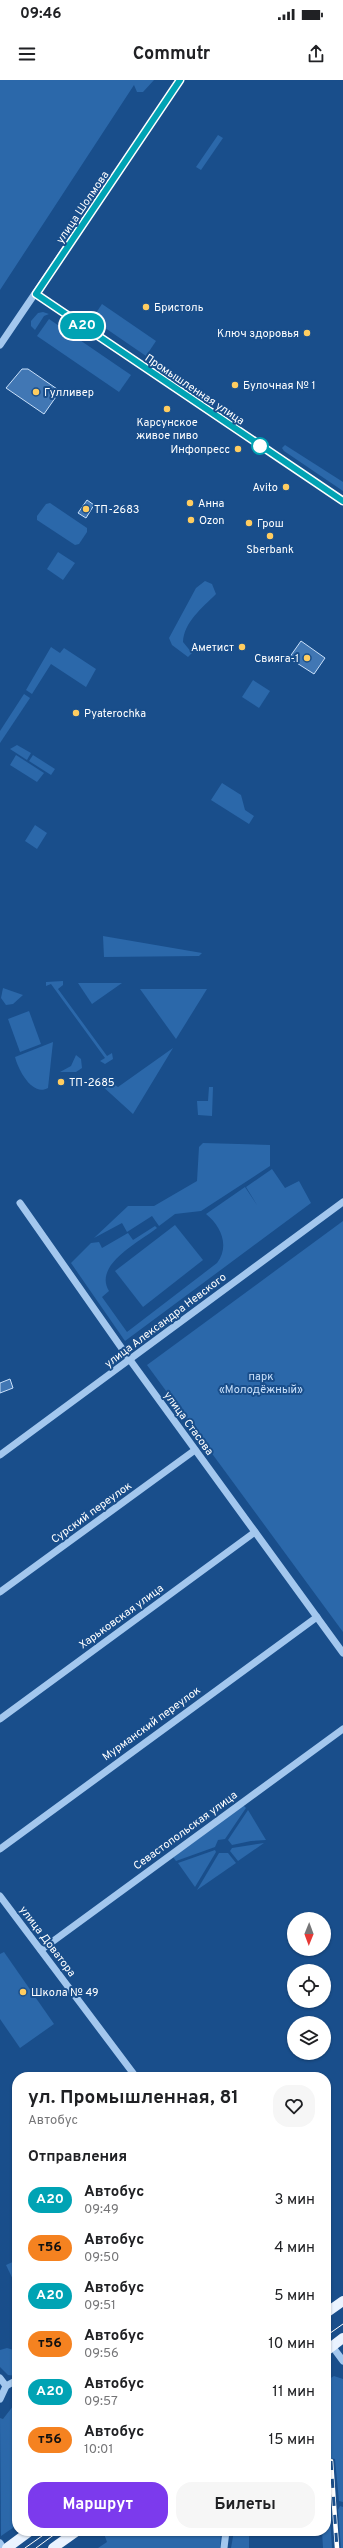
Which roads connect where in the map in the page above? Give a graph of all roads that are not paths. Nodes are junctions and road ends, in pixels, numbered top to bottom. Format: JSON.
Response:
{"nodes":[{"id":1,"x":180,"y":80,"type":"edge"},
{"id":2,"x":36,"y":294,"type":"junction"},
{"id":3,"x":0,"y":345,"type":"edge"},
{"id":4,"x":343,"y":501,"type":"edge"},
{"id":5,"x":343,"y":1202,"type":"edge"},
{"id":6,"x":20,"y":1203,"type":"dead end"},
{"id":7,"x":130,"y":1360,"type":"junction"},
{"id":8,"x":195,"y":1450,"type":"junction"},
{"id":9,"x":0,"y":1455,"type":"edge"},
{"id":10,"x":255,"y":1532,"type":"junction"},
{"id":11,"x":0,"y":1592,"type":"edge"},
{"id":12,"x":317,"y":1617,"type":"junction"},
{"id":13,"x":343,"y":1653,"type":"edge"},
{"id":14,"x":0,"y":1719,"type":"edge"},
{"id":15,"x":343,"y":1728,"type":"edge"},
{"id":16,"x":0,"y":1849,"type":"edge"},
{"id":17,"x":0,"y":1896,"type":"edge"},
{"id":18,"x":41,"y":1950,"type":"junction"},
{"id":19,"x":132,"y":2072,"type":"edge"},
{"id":20,"x":343,"y":2301,"type":"edge"},
{"id":21,"x":331,"y":2309,"type":"edge"},
{"id":22,"x":343,"y":2338,"type":"edge"},
{"id":23,"x":331,"y":2347,"type":"edge"},
{"id":24,"x":331,"y":2351,"type":"edge"},
{"id":25,"x":343,"y":2361,"type":"edge"},
{"id":26,"x":0,"y":2378,"type":"edge"},
{"id":27,"x":12,"y":2383,"type":"edge"},
{"id":28,"x":6,"y":2386,"type":"junction"},
{"id":29,"x":0,"y":2399,"type":"edge"},
{"id":30,"x":23,"y":2536,"type":"edge"},
{"id":31,"x":70,"y":2536,"type":"edge"},
{"id":32,"x":225,"y":2536,"type":"edge"},
{"id":33,"x":0,"y":2543,"type":"edge"},
{"id":34,"x":3,"y":2548,"type":"edge"},
{"id":35,"x":7,"y":2548,"type":"edge"},
{"id":36,"x":53,"y":2548,"type":"edge"},
{"id":37,"x":224,"y":2548,"type":"edge"}],
"edges":[{"from":1,"to":2,"type":"street","name":"улица Шолмова"},
{"from":2,"to":3,"type":"street","name":"улица Шолмова"},
{"from":2,"to":4,"type":"street","name":"Промышленная улица"},
{"from":5,"to":7,"type":"street","name":"улица Александра Невского"},
{"from":6,"to":7,"type":"street","name":"улица Стасова"},
{"from":7,"to":8,"type":"street","name":"улица Стасова"},
{"from":7,"to":9,"type":"street","name":"улица Александра Невского"},
{"from":8,"to":10,"type":"street","name":"улица Стасова"},
{"from":8,"to":11,"type":"street","name":"Сурский переулок"},
{"from":10,"to":12,"type":"street","name":"улица Стасова"},
{"from":10,"to":14,"type":"street","name":"Харьковская улица"},
{"from":12,"to":13,"type":"street","name":"улица Стасова"},
{"from":12,"to":16,"type":"street","name":"Мурманский переулок"},
{"from":15,"to":18,"type":"street","name":"Севастопольская улица"},
{"from":17,"to":18,"type":"street","name":"улица Доватора"},
{"from":18,"to":19,"type":"street","name":"улица Доватора"},
{"from":20,"to":21,"type":"main road"},
{"from":22,"to":23,"type":"main road"},
{"from":24,"to":25,"type":"street"},
{"from":26,"to":28,"type":"street"},
{"from":27,"to":28,"type":"street"},
{"from":28,"to":29,"type":"street"},
{"from":30,"to":35,"type":"main road"},
{"from":31,"to":36,"type":"main road"},
{"from":32,"to":37,"type":"street"},
{"from":33,"to":34,"type":"street"}]}
